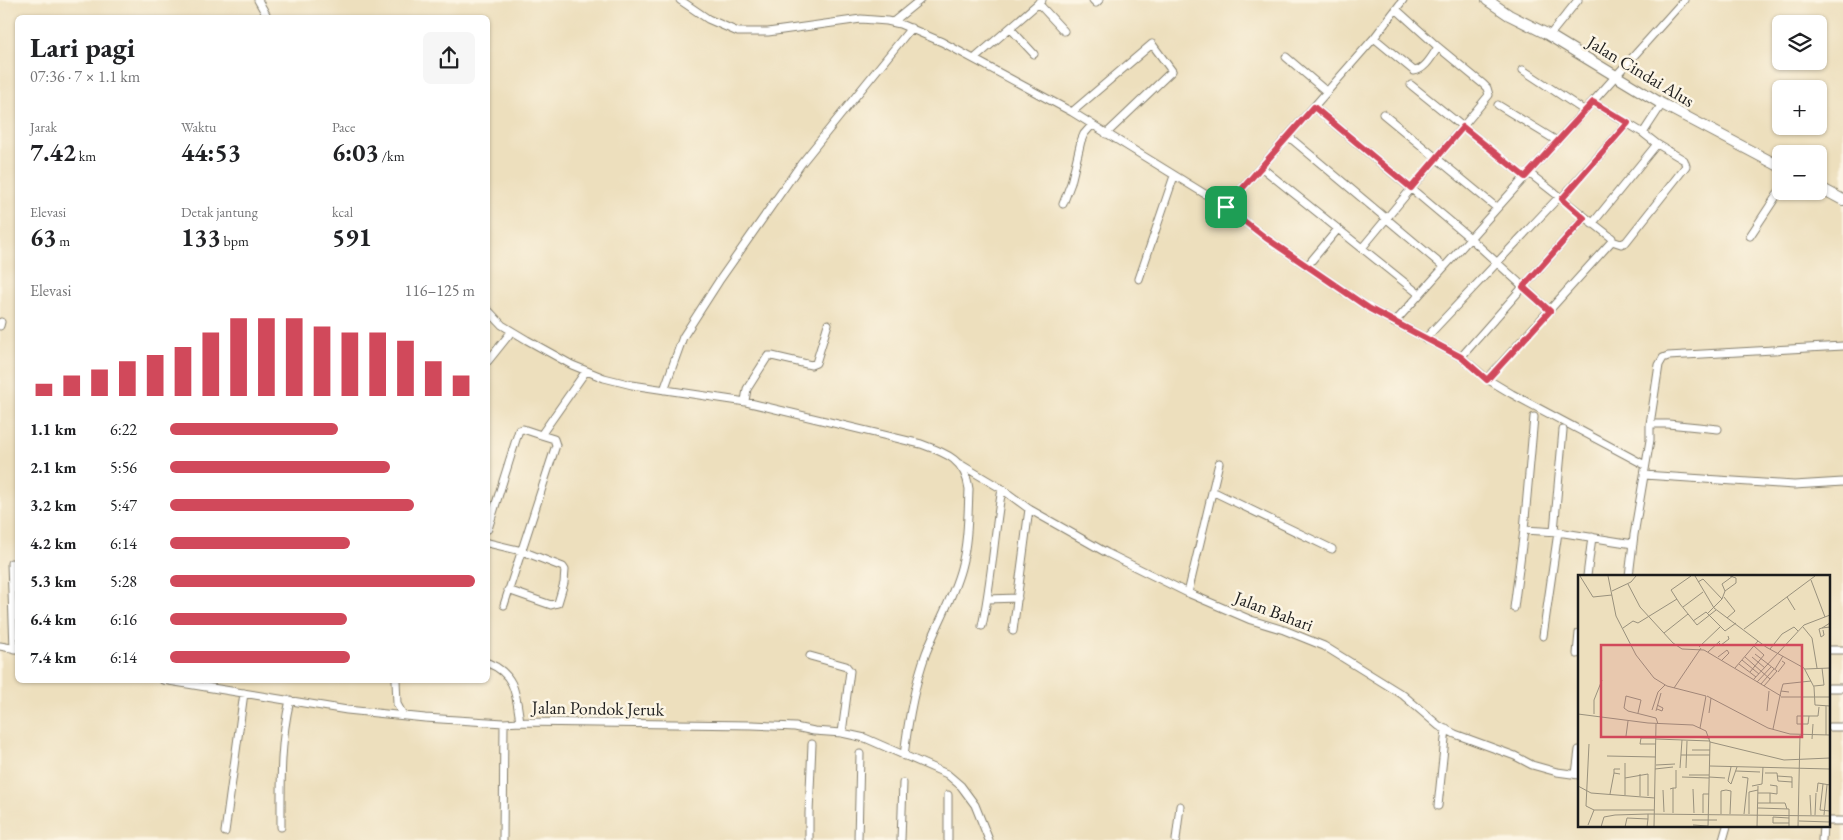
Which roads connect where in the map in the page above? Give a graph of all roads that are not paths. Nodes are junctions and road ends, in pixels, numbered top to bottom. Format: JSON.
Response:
{"nodes":[{"id":1,"x":258,"y":0,"type":"edge"},
{"id":2,"x":680,"y":0,"type":"edge"},
{"id":3,"x":920,"y":0,"type":"edge"},
{"id":4,"x":1093,"y":0,"type":"edge"},
{"id":5,"x":1099,"y":0,"type":"edge"},
{"id":6,"x":1403,"y":0,"type":"edge"},
{"id":7,"x":1487,"y":0,"type":"edge"},
{"id":8,"x":1578,"y":0,"type":"edge"},
{"id":9,"x":1684,"y":0,"type":"edge"},
{"id":10,"x":1040,"y":2,"type":"edge"},
{"id":11,"x":1396,"y":9,"type":"junction"},
{"id":12,"x":266,"y":15,"type":"edge"},
{"id":13,"x":893,"y":22,"type":"junction"},
{"id":14,"x":911,"y":28,"type":"junction"},
{"id":15,"x":1010,"y":28,"type":"junction"},
{"id":16,"x":1064,"y":31,"type":"dead end"},
{"id":17,"x":1549,"y":36,"type":"junction"},
{"id":18,"x":1374,"y":38,"type":"junction"},
{"id":19,"x":1438,"y":48,"type":"junction"},
{"id":20,"x":1034,"y":54,"type":"dead end"},
{"id":21,"x":1286,"y":57,"type":"dead end"},
{"id":22,"x":974,"y":60,"type":"junction"},
{"id":23,"x":1523,"y":70,"type":"dead end"},
{"id":24,"x":1616,"y":76,"type":"junction"},
{"id":25,"x":1411,"y":85,"type":"dead end"},
{"id":26,"x":1327,"y":92,"type":"junction"},
{"id":27,"x":1593,"y":102,"type":"junction"},
{"id":28,"x":1498,"y":104,"type":"dead end"},
{"id":29,"x":1662,"y":104,"type":"junction"},
{"id":30,"x":1314,"y":107,"type":"junction"},
{"id":31,"x":1585,"y":111,"type":"junction"},
{"id":32,"x":1072,"y":112,"type":"junction"},
{"id":33,"x":1383,"y":114,"type":"dead end"},
{"id":34,"x":1628,"y":123,"type":"junction"},
{"id":35,"x":1092,"y":125,"type":"junction"},
{"id":36,"x":1463,"y":127,"type":"junction"},
{"id":37,"x":1643,"y":133,"type":"junction"},
{"id":38,"x":1106,"y":134,"type":"junction"},
{"id":39,"x":1288,"y":136,"type":"junction"},
{"id":40,"x":1557,"y":141,"type":"junction"},
{"id":41,"x":1657,"y":144,"type":"junction"},
{"id":42,"x":1436,"y":158,"type":"junction"},
{"id":43,"x":1772,"y":162,"type":"edge"},
{"id":44,"x":1261,"y":167,"type":"junction"},
{"id":45,"x":1527,"y":175,"type":"junction"},
{"id":46,"x":1174,"y":176,"type":"junction"},
{"id":47,"x":1411,"y":188,"type":"junction"},
{"id":48,"x":1827,"y":191,"type":"edge"},
{"id":49,"x":1560,"y":198,"type":"junction"},
{"id":50,"x":1774,"y":200,"type":"edge"},
{"id":51,"x":1843,"y":200,"type":"edge"},
{"id":52,"x":1063,"y":204,"type":"dead end"},
{"id":53,"x":1226,"y":207,"type":"junction"},
{"id":54,"x":1497,"y":208,"type":"junction"},
{"id":55,"x":1386,"y":218,"type":"junction"},
{"id":56,"x":1584,"y":218,"type":"junction"},
{"id":57,"x":1592,"y":224,"type":"junction"},
{"id":58,"x":1338,"y":229,"type":"junction"},
{"id":59,"x":1750,"y":236,"type":"dead end"},
{"id":60,"x":1470,"y":238,"type":"junction"},
{"id":61,"x":1612,"y":241,"type":"junction"},
{"id":62,"x":1362,"y":248,"type":"junction"},
{"id":63,"x":1498,"y":264,"type":"junction"},
{"id":64,"x":1307,"y":266,"type":"junction"},
{"id":65,"x":1444,"y":267,"type":"junction"},
{"id":66,"x":1138,"y":278,"type":"dead end"},
{"id":67,"x":1523,"y":287,"type":"junction"},
{"id":68,"x":1419,"y":294,"type":"junction"},
{"id":69,"x":1550,"y":311,"type":"junction"},
{"id":70,"x":490,"y":312,"type":"edge"},
{"id":71,"x":1394,"y":323,"type":"junction"},
{"id":72,"x":828,"y":324,"type":"dead end"},
{"id":73,"x":512,"y":331,"type":"junction"},
{"id":74,"x":1426,"y":339,"type":"junction"},
{"id":75,"x":1843,"y":346,"type":"edge"},
{"id":76,"x":1461,"y":357,"type":"junction"},
{"id":77,"x":490,"y":358,"type":"edge"},
{"id":78,"x":586,"y":371,"type":"junction"},
{"id":79,"x":1487,"y":380,"type":"junction"},
{"id":80,"x":664,"y":390,"type":"junction"},
{"id":81,"x":745,"y":402,"type":"junction"},
{"id":82,"x":1534,"y":417,"type":"dead end"},
{"id":83,"x":1650,"y":424,"type":"junction"},
{"id":84,"x":1718,"y":429,"type":"dead end"},
{"id":85,"x":1563,"y":430,"type":"dead end"},
{"id":86,"x":541,"y":435,"type":"junction"},
{"id":87,"x":1219,"y":463,"type":"dead end"},
{"id":88,"x":960,"y":464,"type":"junction"},
{"id":89,"x":1646,"y":466,"type":"junction"},
{"id":90,"x":1644,"y":475,"type":"junction"},
{"id":91,"x":1843,"y":482,"type":"edge"},
{"id":92,"x":1002,"y":489,"type":"junction"},
{"id":93,"x":1212,"y":491,"type":"junction"},
{"id":94,"x":1029,"y":509,"type":"junction"},
{"id":95,"x":490,"y":523,"type":"edge"},
{"id":96,"x":1524,"y":530,"type":"junction"},
{"id":97,"x":1556,"y":531,"type":"junction"},
{"id":98,"x":1592,"y":537,"type":"junction"},
{"id":99,"x":490,"y":543,"type":"edge"},
{"id":100,"x":1633,"y":544,"type":"junction"},
{"id":101,"x":1332,"y":549,"type":"dead end"},
{"id":102,"x":522,"y":551,"type":"junction"},
{"id":103,"x":11,"y":563,"type":"dead end"},
{"id":104,"x":1587,"y":575,"type":"edge"},
{"id":105,"x":1629,"y":575,"type":"edge"},
{"id":106,"x":508,"y":590,"type":"junction"},
{"id":107,"x":1188,"y":593,"type":"junction"},
{"id":108,"x":1018,"y":598,"type":"junction"},
{"id":109,"x":988,"y":599,"type":"junction"},
{"id":110,"x":504,"y":605,"type":"dead end"},
{"id":111,"x":1514,"y":608,"type":"dead end"},
{"id":112,"x":982,"y":626,"type":"dead end"},
{"id":113,"x":1014,"y":631,"type":"dead end"},
{"id":114,"x":15,"y":632,"type":"edge"},
{"id":115,"x":1543,"y":636,"type":"dead end"},
{"id":116,"x":1578,"y":640,"type":"edge"},
{"id":117,"x":0,"y":646,"type":"edge"},
{"id":118,"x":15,"y":649,"type":"edge"},
{"id":119,"x":1830,"y":650,"type":"edge"},
{"id":120,"x":1843,"y":650,"type":"edge"},
{"id":121,"x":1576,"y":654,"type":"dead end"},
{"id":122,"x":810,"y":656,"type":"dead end"},
{"id":123,"x":490,"y":664,"type":"edge"},
{"id":124,"x":182,"y":683,"type":"edge"},
{"id":125,"x":396,"y":683,"type":"edge"},
{"id":126,"x":1830,"y":688,"type":"edge"},
{"id":127,"x":1843,"y":688,"type":"edge"},
{"id":128,"x":244,"y":693,"type":"junction"},
{"id":129,"x":290,"y":700,"type":"junction"},
{"id":130,"x":403,"y":714,"type":"junction"},
{"id":131,"x":520,"y":722,"type":"junction"},
{"id":132,"x":504,"y":723,"type":"junction"},
{"id":133,"x":1830,"y":727,"type":"edge"},
{"id":134,"x":1843,"y":727,"type":"edge"},
{"id":135,"x":1446,"y":730,"type":"junction"},
{"id":136,"x":842,"y":733,"type":"junction"},
{"id":137,"x":812,"y":744,"type":"dead end"},
{"id":138,"x":860,"y":754,"type":"dead end"},
{"id":139,"x":904,"y":756,"type":"junction"},
{"id":140,"x":1578,"y":774,"type":"edge"},
{"id":141,"x":903,"y":783,"type":"dead end"},
{"id":142,"x":948,"y":795,"type":"dead end"},
{"id":143,"x":1180,"y":806,"type":"dead end"},
{"id":144,"x":1438,"y":806,"type":"dead end"},
{"id":145,"x":1830,"y":821,"type":"edge"},
{"id":146,"x":1843,"y":821,"type":"edge"},
{"id":147,"x":281,"y":826,"type":"dead end"},
{"id":148,"x":226,"y":832,"type":"dead end"},
{"id":149,"x":503,"y":840,"type":"edge"},
{"id":150,"x":810,"y":840,"type":"edge"},
{"id":151,"x":858,"y":840,"type":"edge"},
{"id":152,"x":901,"y":840,"type":"edge"},
{"id":153,"x":948,"y":840,"type":"edge"},
{"id":154,"x":989,"y":840,"type":"edge"},
{"id":155,"x":1176,"y":840,"type":"edge"}],
"edges":[{"from":1,"to":12,"type":"street"},
{"from":2,"to":13,"type":"street"},
{"from":3,"to":13,"type":"street"},
{"from":4,"to":5,"type":"street"},
{"from":6,"to":11,"type":"street"},
{"from":7,"to":17,"type":"street","name":"Jalan Cindai Alus"},
{"from":8,"to":17,"type":"street"},
{"from":9,"to":24,"type":"street"},
{"from":10,"to":15,"type":"street"},
{"from":10,"to":16,"type":"street"},
{"from":11,"to":18,"type":"street"},
{"from":11,"to":19,"type":"street"},
{"from":13,"to":14,"type":"street"},
{"from":14,"to":22,"type":"street"},
{"from":14,"to":80,"type":"street"},
{"from":15,"to":20,"type":"street"},
{"from":15,"to":22,"type":"street"},
{"from":17,"to":24,"type":"street","name":"Jalan Cindai Alus"},
{"from":18,"to":19,"type":"street"},
{"from":18,"to":26,"type":"street"},
{"from":19,"to":36,"type":"street"},
{"from":21,"to":26,"type":"street"},
{"from":22,"to":32,"type":"street"},
{"from":23,"to":31,"type":"street"},
{"from":24,"to":27,"type":"street"},
{"from":24,"to":29,"type":"street","name":"Jalan Cindai Alus"},
{"from":25,"to":36,"type":"street"},
{"from":26,"to":30,"type":"street"},
{"from":27,"to":31,"type":"street"},
{"from":27,"to":34,"type":"street"},
{"from":28,"to":40,"type":"street"},
{"from":29,"to":37,"type":"street"},
{"from":29,"to":43,"type":"street","name":"Jalan Cindai Alus"},
{"from":30,"to":39,"type":"street"},
{"from":30,"to":47,"type":"street"},
{"from":31,"to":40,"type":"street"},
{"from":32,"to":35,"type":"street"},
{"from":32,"to":38,"type":"street"},
{"from":33,"to":42,"type":"street"},
{"from":34,"to":37,"type":"street"},
{"from":34,"to":49,"type":"street"},
{"from":35,"to":38,"type":"street"},
{"from":35,"to":52,"type":"street"},
{"from":36,"to":42,"type":"street"},
{"from":36,"to":45,"type":"street"},
{"from":37,"to":41,"type":"street"},
{"from":38,"to":46,"type":"street"},
{"from":39,"to":44,"type":"street"},
{"from":39,"to":55,"type":"street"},
{"from":40,"to":45,"type":"street"},
{"from":41,"to":57,"type":"street"},
{"from":41,"to":61,"type":"street"},
{"from":42,"to":47,"type":"street"},
{"from":42,"to":54,"type":"street"},
{"from":44,"to":53,"type":"street"},
{"from":44,"to":58,"type":"street"},
{"from":45,"to":49,"type":"street"},
{"from":45,"to":54,"type":"street"},
{"from":46,"to":53,"type":"street"},
{"from":46,"to":66,"type":"street"},
{"from":47,"to":55,"type":"street"},
{"from":47,"to":60,"type":"street"},
{"from":48,"to":51,"type":"street"},
{"from":49,"to":56,"type":"street"},
{"from":49,"to":63,"type":"street"},
{"from":50,"to":59,"type":"street"},
{"from":53,"to":64,"type":"street"},
{"from":54,"to":60,"type":"street"},
{"from":55,"to":62,"type":"street"},
{"from":55,"to":65,"type":"street"},
{"from":56,"to":57,"type":"street"},
{"from":56,"to":67,"type":"street"},
{"from":57,"to":61,"type":"street"},
{"from":58,"to":62,"type":"street"},
{"from":58,"to":64,"type":"street"},
{"from":60,"to":63,"type":"street"},
{"from":60,"to":65,"type":"street"},
{"from":61,"to":69,"type":"street"},
{"from":62,"to":68,"type":"street"},
{"from":63,"to":67,"type":"street"},
{"from":63,"to":74,"type":"street"},
{"from":64,"to":71,"type":"street"},
{"from":65,"to":68,"type":"street"},
{"from":67,"to":69,"type":"street"},
{"from":67,"to":76,"type":"street"},
{"from":68,"to":71,"type":"street"},
{"from":69,"to":79,"type":"street"},
{"from":70,"to":73,"type":"street","name":"Jalan Bahari"},
{"from":71,"to":74,"type":"street"},
{"from":72,"to":81,"type":"street"},
{"from":73,"to":77,"type":"street"},
{"from":73,"to":78,"type":"street","name":"Jalan Bahari"},
{"from":74,"to":76,"type":"street"},
{"from":75,"to":83,"type":"street"},
{"from":76,"to":79,"type":"street"},
{"from":78,"to":80,"type":"street","name":"Jalan Bahari"},
{"from":78,"to":86,"type":"street"},
{"from":79,"to":89,"type":"street"},
{"from":80,"to":81,"type":"street","name":"Jalan Bahari"},
{"from":81,"to":88,"type":"street","name":"Jalan Bahari"},
{"from":82,"to":96,"type":"street"},
{"from":83,"to":84,"type":"street"},
{"from":83,"to":89,"type":"street"},
{"from":85,"to":97,"type":"street"},
{"from":86,"to":95,"type":"street"},
{"from":86,"to":102,"type":"street"},
{"from":87,"to":93,"type":"street"},
{"from":88,"to":92,"type":"street","name":"Jalan Bahari"},
{"from":88,"to":139,"type":"street"},
{"from":89,"to":90,"type":"street"},
{"from":90,"to":91,"type":"street"},
{"from":90,"to":100,"type":"street"},
{"from":92,"to":94,"type":"street","name":"Jalan Bahari"},
{"from":92,"to":109,"type":"street"},
{"from":93,"to":101,"type":"street"},
{"from":93,"to":107,"type":"street"},
{"from":94,"to":107,"type":"street","name":"Jalan Bahari"},
{"from":94,"to":108,"type":"street"},
{"from":96,"to":97,"type":"street"},
{"from":96,"to":111,"type":"street"},
{"from":97,"to":98,"type":"street"},
{"from":97,"to":115,"type":"street"},
{"from":98,"to":100,"type":"street"},
{"from":98,"to":104,"type":"street"},
{"from":99,"to":102,"type":"street"},
{"from":100,"to":105,"type":"street"},
{"from":102,"to":106,"type":"street"},
{"from":102,"to":106,"type":"street"},
{"from":103,"to":114,"type":"street"},
{"from":106,"to":110,"type":"street"},
{"from":107,"to":135,"type":"street","name":"Jalan Bahari"},
{"from":108,"to":109,"type":"street"},
{"from":108,"to":113,"type":"street"},
{"from":109,"to":112,"type":"street"},
{"from":116,"to":121,"type":"street"},
{"from":117,"to":118,"type":"street"},
{"from":119,"to":120,"type":"street"},
{"from":122,"to":136,"type":"street"},
{"from":123,"to":131,"type":"street"},
{"from":124,"to":128,"type":"street","name":"Jalan Pondok Jeruk"},
{"from":125,"to":130,"type":"street"},
{"from":126,"to":127,"type":"street"},
{"from":128,"to":129,"type":"street","name":"Jalan Pondok Jeruk"},
{"from":128,"to":148,"type":"street"},
{"from":129,"to":130,"type":"street","name":"Jalan Pondok Jeruk"},
{"from":129,"to":147,"type":"street"},
{"from":130,"to":132,"type":"street","name":"Jalan Pondok Jeruk"},
{"from":131,"to":132,"type":"street","name":"Jalan Pondok Jeruk"},
{"from":131,"to":136,"type":"street","name":"Jalan Pondok Jeruk"},
{"from":132,"to":149,"type":"street"},
{"from":133,"to":134,"type":"street"},
{"from":135,"to":140,"type":"street","name":"Jalan Bahari"},
{"from":135,"to":144,"type":"street"},
{"from":136,"to":139,"type":"street","name":"Jalan Pondok Jeruk"},
{"from":137,"to":150,"type":"street"},
{"from":138,"to":151,"type":"street"},
{"from":139,"to":154,"type":"street","name":"Jalan Pondok Jeruk"},
{"from":141,"to":152,"type":"street"},
{"from":142,"to":153,"type":"street"},
{"from":143,"to":155,"type":"street"},
{"from":145,"to":146,"type":"street"}]}
